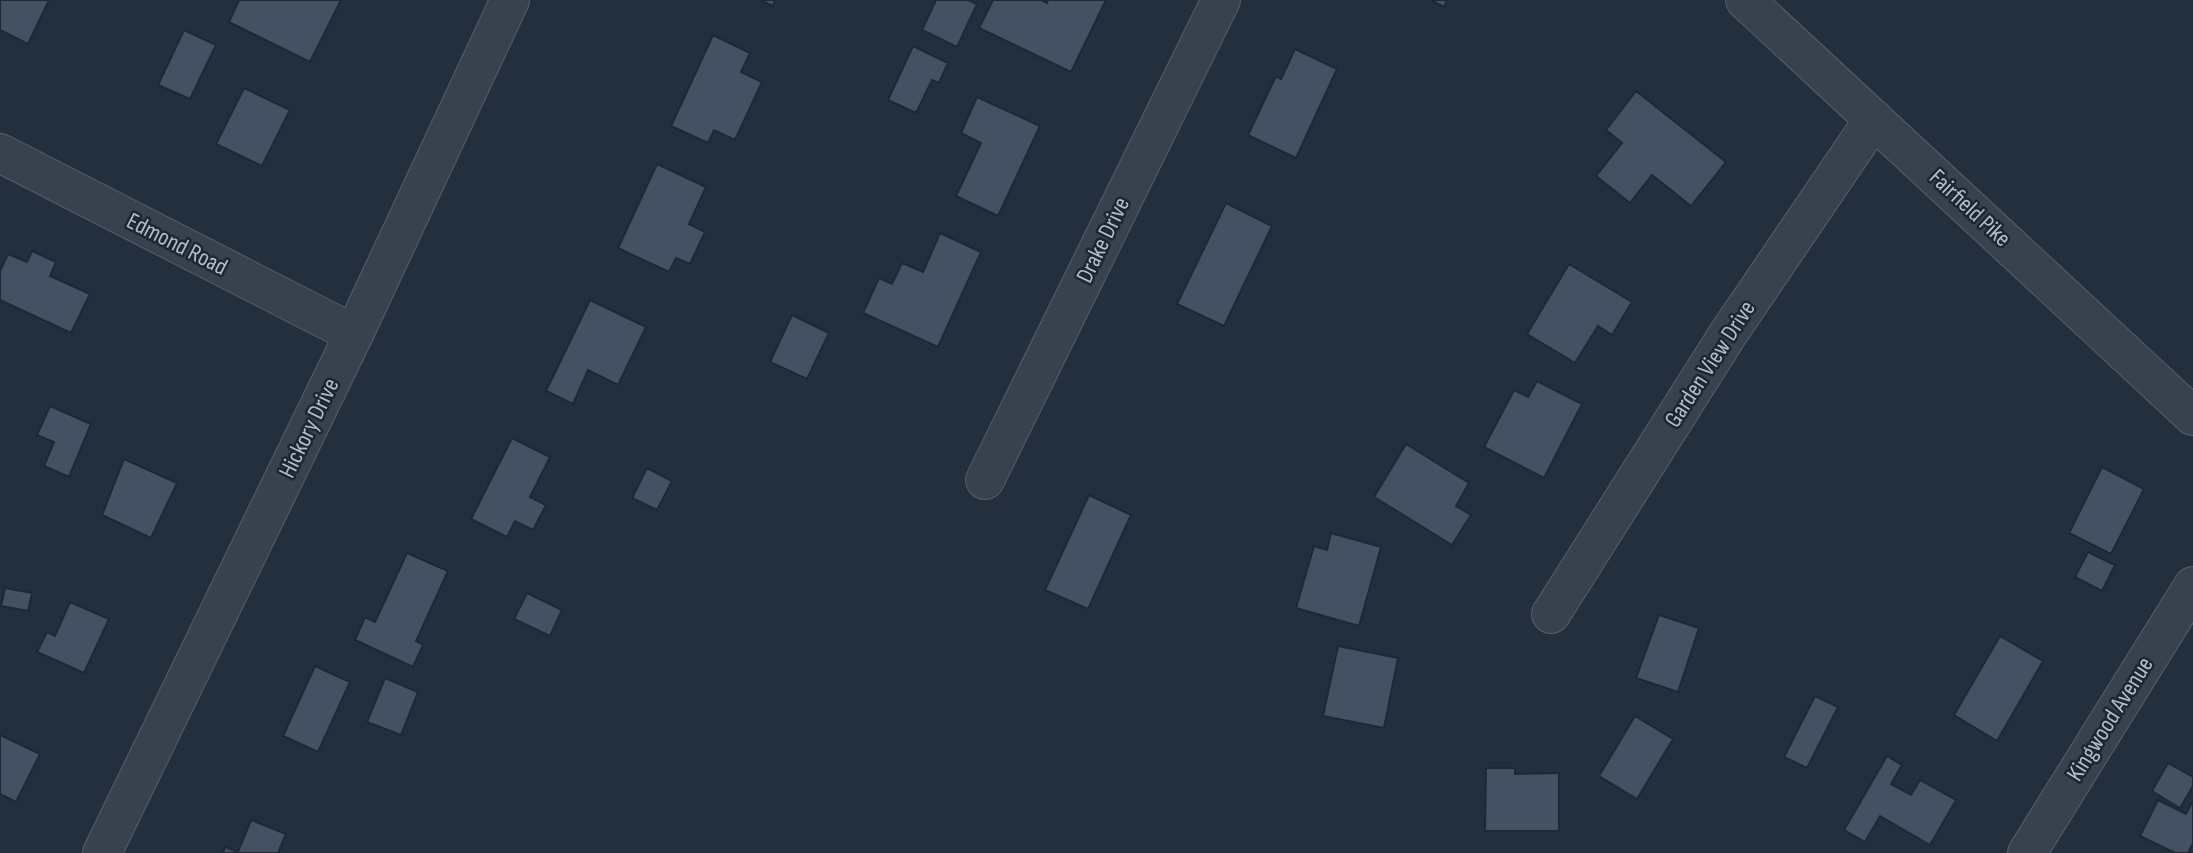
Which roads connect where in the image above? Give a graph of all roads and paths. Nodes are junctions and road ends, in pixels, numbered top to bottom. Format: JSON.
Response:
{"nodes":[{"id":1,"x":510,"y":0,"type":"edge"},
{"id":2,"x":1221,"y":0,"type":"edge"},
{"id":3,"x":1745,"y":0,"type":"edge"},
{"id":4,"x":1874,"y":118,"type":"junction"},
{"id":5,"x":0,"y":153,"type":"edge"},
{"id":6,"x":354,"y":334,"type":"junction"},
{"id":7,"x":2193,"y":416,"type":"edge"},
{"id":8,"x":985,"y":480,"type":"dead end"},
{"id":9,"x":2193,"y":586,"type":"edge"},
{"id":10,"x":1551,"y":614,"type":"dead end"},
{"id":11,"x":102,"y":853,"type":"edge"},
{"id":12,"x":2027,"y":853,"type":"edge"}],
"edges":[{"from":1,"to":6,"type":"street","name":"Hickory Drive"},
{"from":2,"to":8,"type":"street","name":"Drake Drive"},
{"from":3,"to":4,"type":"street","name":"Fairfield Pike"},
{"from":4,"to":7,"type":"street","name":"Fairfield Pike"},
{"from":4,"to":10,"type":"street","name":"Garden View Drive"},
{"from":5,"to":6,"type":"street","name":"Edmond Road"},
{"from":6,"to":11,"type":"street","name":"Hickory Drive"},
{"from":9,"to":12,"type":"street","name":"Kingwood Avenue"}]}
